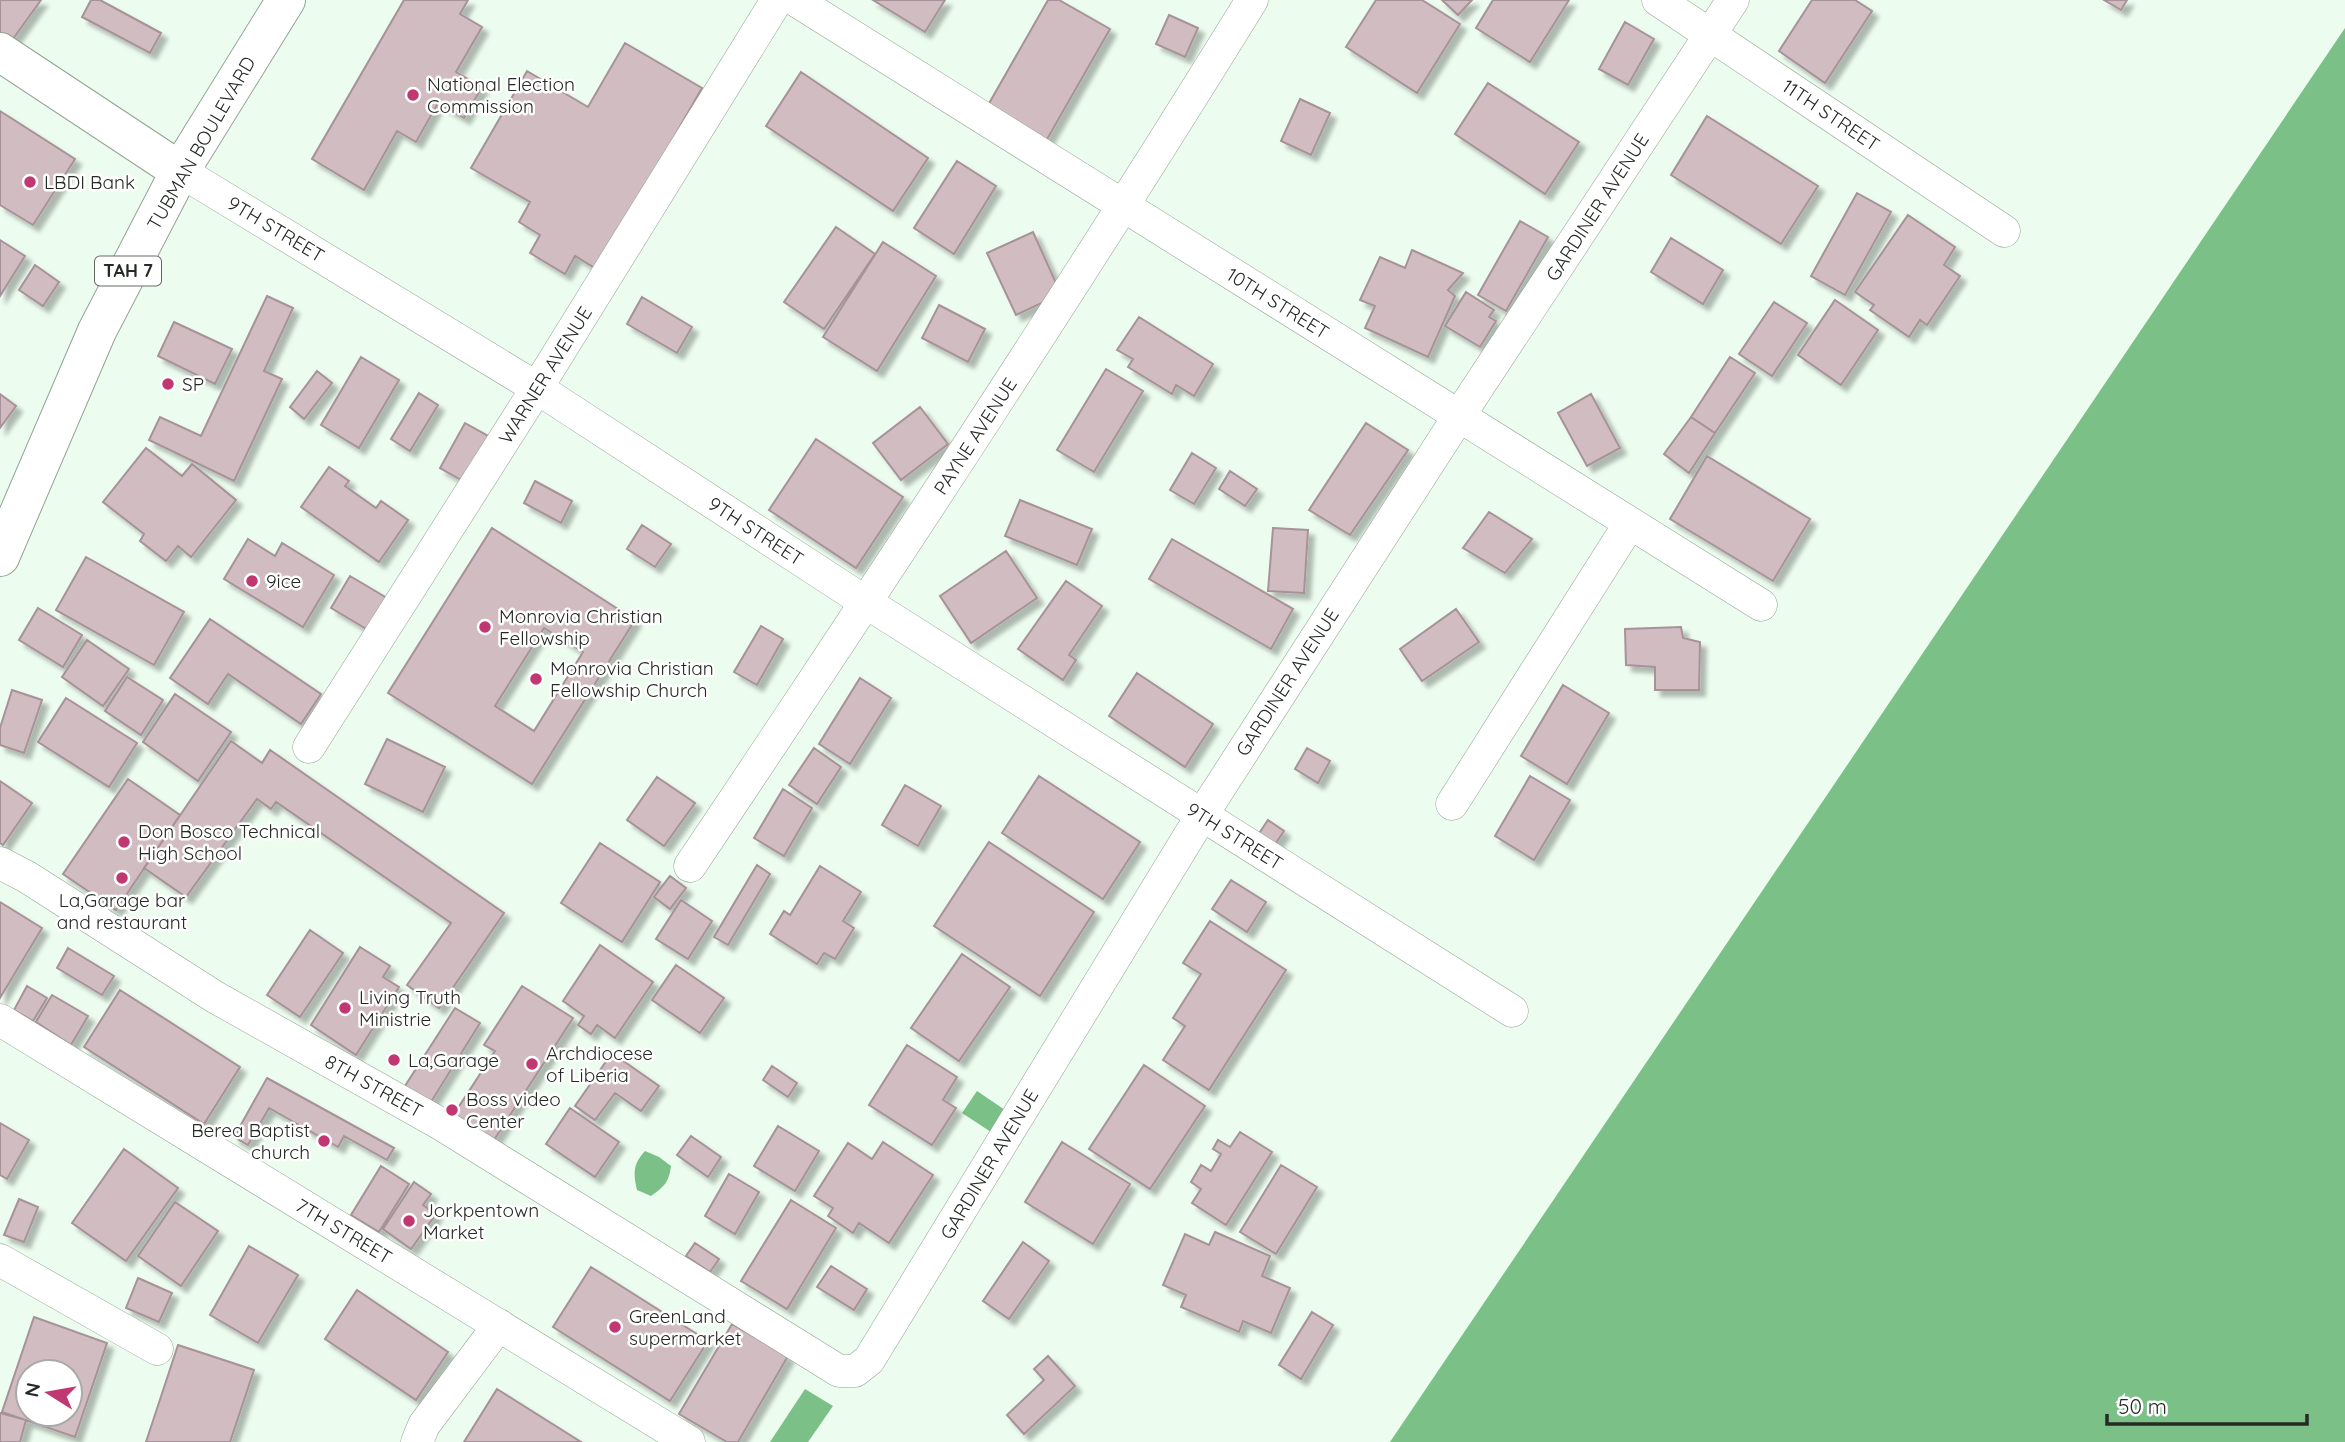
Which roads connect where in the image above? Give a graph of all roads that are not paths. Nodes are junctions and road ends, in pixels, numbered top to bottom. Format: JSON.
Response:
{"nodes":[{"id":1,"x":286,"y":0,"type":"edge"},
{"id":2,"x":778,"y":0,"type":"edge"},
{"id":3,"x":795,"y":0,"type":"edge"},
{"id":4,"x":1252,"y":0,"type":"edge"},
{"id":5,"x":1658,"y":0,"type":"edge"},
{"id":6,"x":1733,"y":0,"type":"edge"},
{"id":7,"x":1711,"y":34,"type":"junction"},
{"id":8,"x":0,"y":52,"type":"edge"},
{"id":9,"x":180,"y":171,"type":"junction"},
{"id":10,"x":1124,"y":206,"type":"junction"},
{"id":11,"x":2004,"y":231,"type":"dead end"},
{"id":12,"x":537,"y":388,"type":"junction"},
{"id":13,"x":1459,"y":416,"type":"junction"},
{"id":14,"x":1630,"y":523,"type":"junction"},
{"id":15,"x":0,"y":556,"type":"edge"},
{"id":16,"x":867,"y":603,"type":"junction"},
{"id":17,"x":1761,"y":605,"type":"dead end"},
{"id":18,"x":309,"y":747,"type":"dead end"},
{"id":19,"x":1452,"y":804,"type":"dead end"},
{"id":20,"x":1202,"y":815,"type":"junction"},
{"id":21,"x":0,"y":863,"type":"edge"},
{"id":22,"x":690,"y":866,"type":"dead end"},
{"id":23,"x":1512,"y":1011,"type":"dead end"},
{"id":24,"x":0,"y":1020,"type":"edge"},
{"id":25,"x":0,"y":1260,"type":"edge"},
{"id":26,"x":499,"y":1325,"type":"junction"},
{"id":27,"x":157,"y":1349,"type":"dead end"},
{"id":28,"x":855,"y":1371,"type":"joint"},
{"id":29,"x":417,"y":1442,"type":"edge"},
{"id":30,"x":689,"y":1442,"type":"edge"}],
"edges":[{"from":1,"to":9,"type":"main road","name":"TUBMAN BOULEVARD","number":"TAH 7"},
{"from":2,"to":12,"type":"street","name":"WARNER AVENUE"},
{"from":3,"to":10,"type":"street","name":"10TH STREET"},
{"from":4,"to":10,"type":"street","name":"PAYNE AVENUE"},
{"from":5,"to":7,"type":"street","name":"11TH STREET"},
{"from":6,"to":7,"type":"street","name":"GARDINER AVENUE"},
{"from":7,"to":11,"type":"street","name":"11TH STREET"},
{"from":7,"to":13,"type":"street","name":"GARDINER AVENUE"},
{"from":8,"to":9,"type":"main road","name":"9TH STREET"},
{"from":9,"to":12,"type":"street","name":"9TH STREET"},
{"from":9,"to":15,"type":"main road","name":"TUBMAN BOULEVARD","number":"TAH 7"},
{"from":10,"to":13,"type":"street","name":"10TH STREET"},
{"from":10,"to":16,"type":"street","name":"PAYNE AVENUE"},
{"from":12,"to":16,"type":"street","name":"9TH STREET"},
{"from":12,"to":18,"type":"street","name":"WARNER AVENUE"},
{"from":13,"to":14,"type":"street","name":"10TH STREET"},
{"from":13,"to":20,"type":"street","name":"GARDINER AVENUE"},
{"from":14,"to":17,"type":"street","name":"10TH STREET"},
{"from":14,"to":19,"type":"street"},
{"from":16,"to":20,"type":"street","name":"9TH STREET"},
{"from":16,"to":22,"type":"street","name":"PAYNE AVENUE"},
{"from":20,"to":23,"type":"street","name":"9TH STREET"},
{"from":20,"to":28,"type":"street","name":"GARDINER AVENUE"},
{"from":21,"to":28,"type":"street","name":"8TH STREET"},
{"from":24,"to":26,"type":"street","name":"7TH STREET"},
{"from":25,"to":27,"type":"street"},
{"from":26,"to":29,"type":"street"},
{"from":26,"to":30,"type":"street","name":"7TH STREET"}]}
